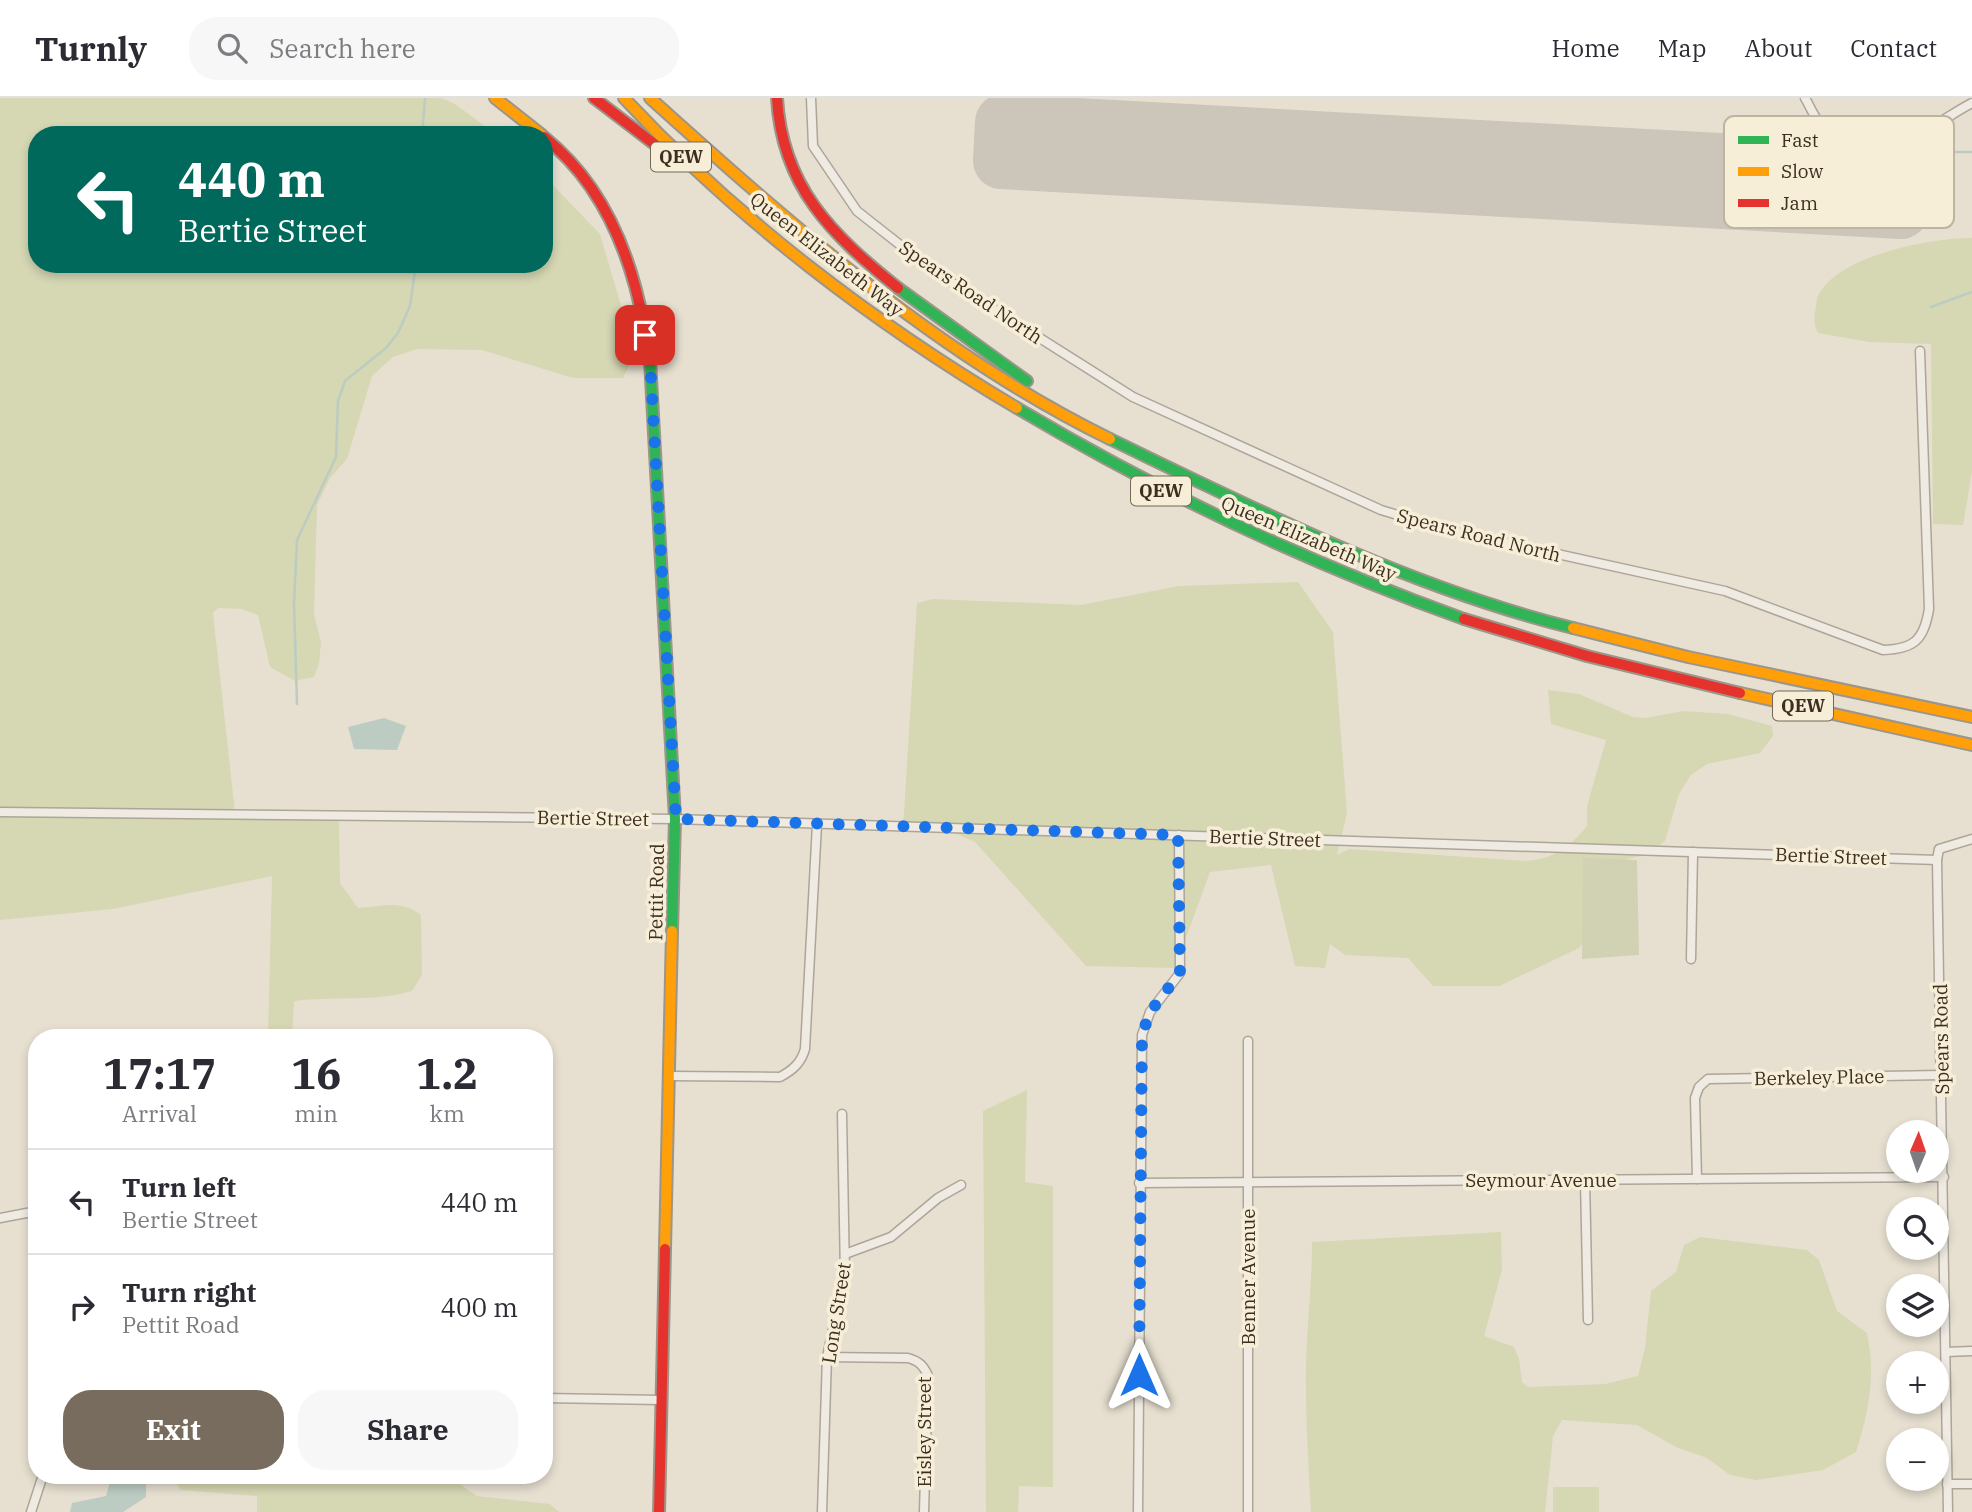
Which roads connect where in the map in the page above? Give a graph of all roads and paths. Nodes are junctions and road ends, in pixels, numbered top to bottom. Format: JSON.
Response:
{"nodes":[{"id":1,"x":495,"y":98,"type":"edge"},
{"id":2,"x":594,"y":98,"type":"edge"},
{"id":3,"x":624,"y":98,"type":"edge"},
{"id":4,"x":650,"y":98,"type":"edge"},
{"id":5,"x":778,"y":98,"type":"edge"},
{"id":6,"x":811,"y":98,"type":"edge"},
{"id":7,"x":1805,"y":98,"type":"edge"},
{"id":8,"x":1972,"y":103,"type":"edge"},
{"id":9,"x":1816,"y":116,"type":"edge"},
{"id":10,"x":1949,"y":116,"type":"edge"},
{"id":11,"x":530,"y":126,"type":"edge"},
{"id":12,"x":553,"y":144,"type":"edge"},
{"id":13,"x":742,"y":211,"type":"junction"},
{"id":14,"x":1920,"y":351,"type":"dead end"},
{"id":15,"x":1096,"y":432,"type":"junction"},
{"id":16,"x":1972,"y":717,"type":"edge"},
{"id":17,"x":1972,"y":745,"type":"edge"},
{"id":18,"x":0,"y":811,"type":"edge"},
{"id":19,"x":676,"y":819,"type":"junction"},
{"id":20,"x":817,"y":824,"type":"junction"},
{"id":21,"x":1178,"y":835,"type":"junction"},
{"id":22,"x":1972,"y":839,"type":"edge"},
{"id":23,"x":1693,"y":852,"type":"junction"},
{"id":24,"x":1937,"y":860,"type":"junction"},
{"id":25,"x":1691,"y":959,"type":"dead end"},
{"id":26,"x":1248,"y":1041,"type":"dead end"},
{"id":27,"x":1942,"y":1075,"type":"junction"},
{"id":28,"x":669,"y":1076,"type":"junction"},
{"id":29,"x":842,"y":1114,"type":"dead end"},
{"id":30,"x":1943,"y":1120,"type":"edge"},
{"id":31,"x":1886,"y":1177,"type":"edge"},
{"id":32,"x":1697,"y":1179,"type":"junction"},
{"id":33,"x":1586,"y":1180,"type":"junction"},
{"id":34,"x":1248,"y":1182,"type":"junction"},
{"id":35,"x":1139,"y":1183,"type":"junction"},
{"id":36,"x":1944,"y":1183,"type":"edge"},
{"id":37,"x":961,"y":1185,"type":"dead end"},
{"id":38,"x":28,"y":1213,"type":"edge"},
{"id":39,"x":0,"y":1218,"type":"edge"},
{"id":40,"x":845,"y":1254,"type":"junction"},
{"id":41,"x":1588,"y":1320,"type":"dead end"},
{"id":42,"x":1972,"y":1350,"type":"edge"},
{"id":43,"x":1946,"y":1351,"type":"edge"},
{"id":44,"x":1949,"y":1352,"type":"edge"},
{"id":45,"x":827,"y":1357,"type":"junction"},
{"id":46,"x":553,"y":1398,"type":"edge"},
{"id":47,"x":662,"y":1400,"type":"junction"},
{"id":48,"x":1949,"y":1483,"type":"edge"},
{"id":49,"x":40,"y":1484,"type":"edge"},
{"id":50,"x":1972,"y":1484,"type":"edge"},
{"id":51,"x":1947,"y":1491,"type":"edge"},
{"id":52,"x":30,"y":1512,"type":"edge"},
{"id":53,"x":659,"y":1512,"type":"edge"},
{"id":54,"x":822,"y":1512,"type":"edge"},
{"id":55,"x":924,"y":1512,"type":"edge"},
{"id":56,"x":1138,"y":1512,"type":"edge"},
{"id":57,"x":1248,"y":1512,"type":"edge"},
{"id":58,"x":1948,"y":1512,"type":"edge"}],
"edges":[{"from":1,"to":11,"type":"main road","name":"Pettit Road"},
{"from":2,"to":13,"type":"main road"},
{"from":3,"to":13,"type":"main road","name":"Queen Elizabeth Way","number":"QEW"},
{"from":4,"to":15,"type":"main road","name":"Queen Elizabeth Way","number":"QEW"},
{"from":5,"to":15,"type":"main road"},
{"from":6,"to":14,"type":"street","name":"Spears Road North"},
{"from":7,"to":9,"type":"street"},
{"from":8,"to":10,"type":"street"},
{"from":12,"to":19,"type":"main road","name":"Pettit Road"},
{"from":13,"to":17,"type":"main road","name":"Queen Elizabeth Way","number":"QEW"},
{"from":15,"to":16,"type":"main road","name":"Queen Elizabeth Way","number":"QEW"},
{"from":18,"to":19,"type":"street","name":"Bertie Street"},
{"from":19,"to":20,"type":"street","name":"Bertie Street"},
{"from":19,"to":28,"type":"main road","name":"Pettit Road"},
{"from":20,"to":21,"type":"street","name":"Bertie Street"},
{"from":20,"to":28,"type":"street"},
{"from":21,"to":23,"type":"street","name":"Bertie Street"},
{"from":21,"to":35,"type":"street"},
{"from":22,"to":24,"type":"street"},
{"from":23,"to":24,"type":"street","name":"Bertie Street"},
{"from":23,"to":25,"type":"street"},
{"from":24,"to":27,"type":"street","name":"Spears Road"},
{"from":26,"to":34,"type":"street","name":"Benner Avenue"},
{"from":27,"to":30,"type":"street","name":"Spears Road"},
{"from":27,"to":32,"type":"street","name":"Berkeley Place"},
{"from":28,"to":47,"type":"main road","name":"Pettit Road"},
{"from":29,"to":40,"type":"street","name":"Long Street"},
{"from":31,"to":32,"type":"street","name":"Seymour Avenue"},
{"from":32,"to":33,"type":"street","name":"Seymour Avenue"},
{"from":33,"to":34,"type":"street","name":"Seymour Avenue"},
{"from":33,"to":41,"type":"street"},
{"from":34,"to":35,"type":"street","name":"Seymour Avenue"},
{"from":34,"to":57,"type":"street","name":"Benner Avenue"},
{"from":35,"to":56,"type":"street"},
{"from":36,"to":43,"type":"street","name":"Spears Road"},
{"from":37,"to":40,"type":"street"},
{"from":38,"to":39,"type":"street"},
{"from":40,"to":45,"type":"street","name":"Long Street"},
{"from":42,"to":44,"type":"street"},
{"from":45,"to":54,"type":"street","name":"Long Street"},
{"from":45,"to":55,"type":"street","name":"Eisley Street"},
{"from":46,"to":47,"type":"street"},
{"from":47,"to":53,"type":"main road","name":"Pettit Road"},
{"from":48,"to":50,"type":"street"},
{"from":49,"to":52,"type":"street"},
{"from":51,"to":58,"type":"street","name":"Spears Road"}]}
